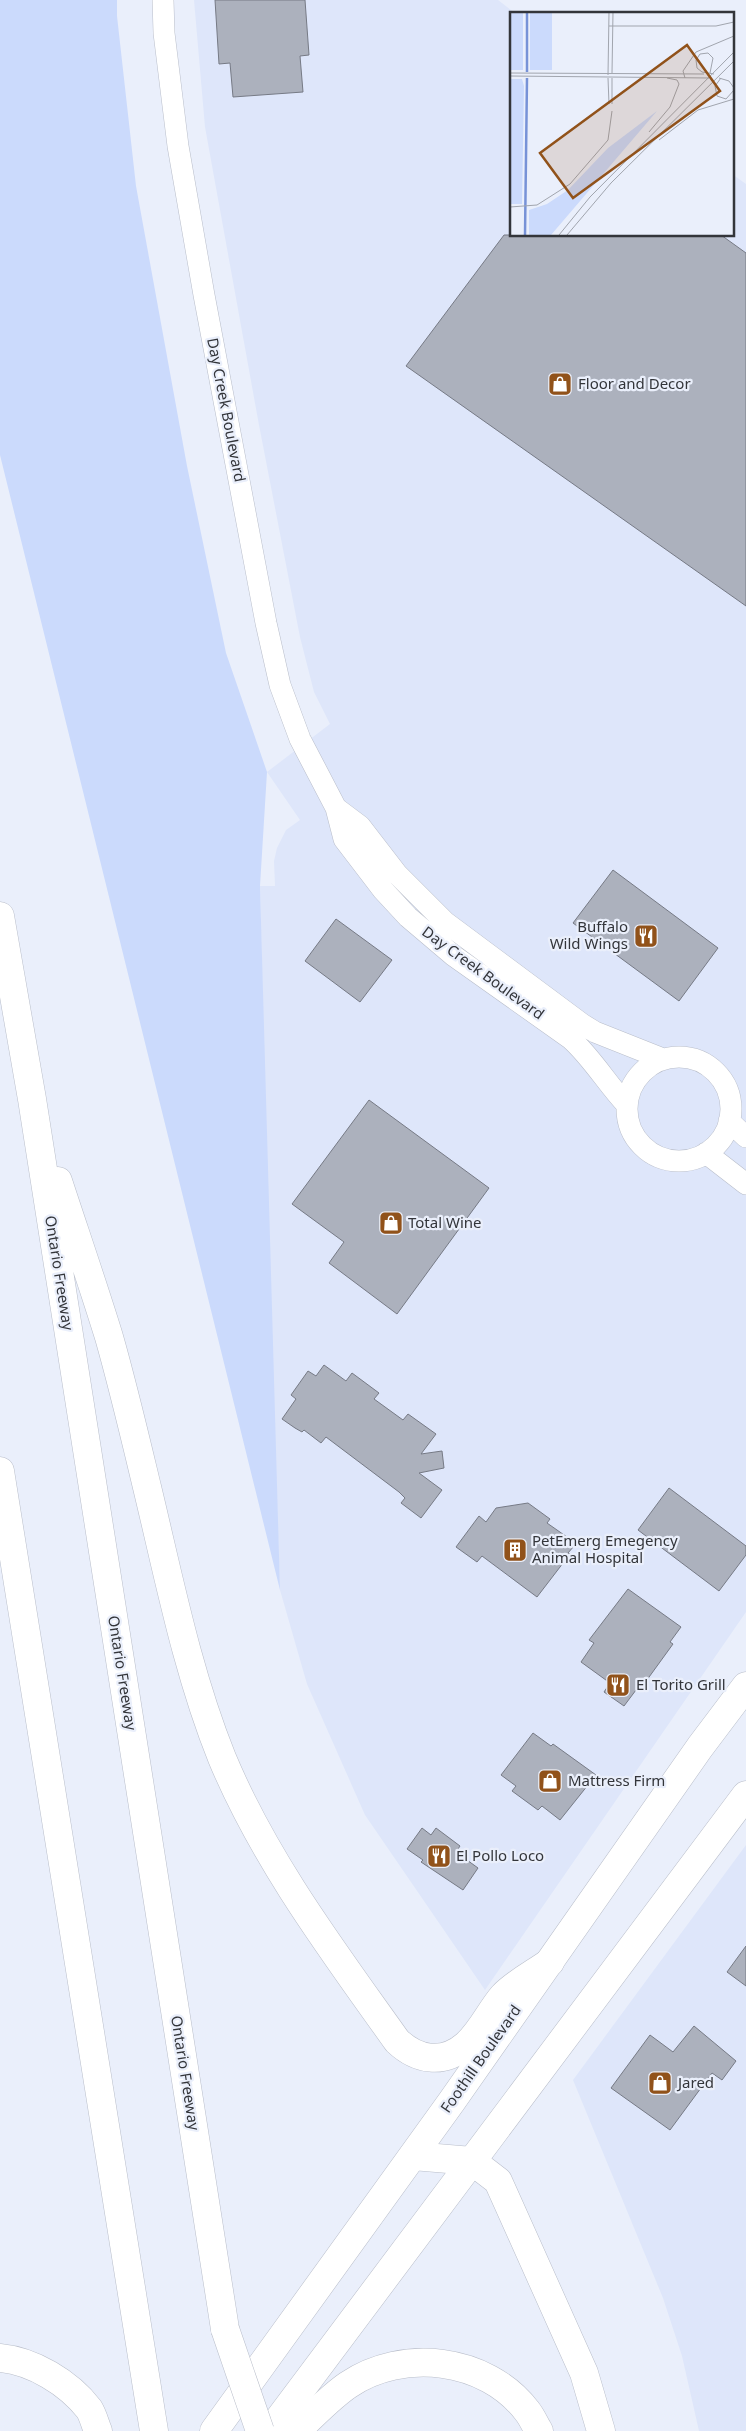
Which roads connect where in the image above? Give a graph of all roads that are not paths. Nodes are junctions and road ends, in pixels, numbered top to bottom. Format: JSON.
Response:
{"nodes":[{"id":1,"x":163,"y":0,"type":"edge"},
{"id":2,"x":336,"y":808,"type":"junction"},
{"id":3,"x":0,"y":916,"type":"edge"},
{"id":4,"x":663,"y":1060,"type":"junction"},
{"id":5,"x":32,"y":1099,"type":"junction"},
{"id":6,"x":627,"y":1105,"type":"junction"},
{"id":7,"x":730,"y":1121,"type":"junction"},
{"id":8,"x":746,"y":1137,"type":"edge"},
{"id":9,"x":706,"y":1153,"type":"junction"},
{"id":10,"x":746,"y":1184,"type":"edge"},
{"id":11,"x":0,"y":1471,"type":"edge"},
{"id":12,"x":746,"y":1686,"type":"edge"},
{"id":13,"x":746,"y":1795,"type":"edge"},
{"id":14,"x":550,"y":1962,"type":"junction"},
{"id":15,"x":413,"y":2156,"type":"junction"},
{"id":16,"x":472,"y":2161,"type":"junction"},
{"id":17,"x":225,"y":2329,"type":"junction"},
{"id":18,"x":0,"y":2358,"type":"edge"},
{"id":19,"x":154,"y":2429,"type":"edge"},
{"id":20,"x":98,"y":2431,"type":"edge"},
{"id":21,"x":214,"y":2431,"type":"edge"},
{"id":22,"x":240,"y":2431,"type":"edge"},
{"id":23,"x":260,"y":2431,"type":"edge"},
{"id":24,"x":270,"y":2431,"type":"edge"},
{"id":25,"x":296,"y":2431,"type":"edge"},
{"id":26,"x":539,"y":2431,"type":"edge"},
{"id":27,"x":601,"y":2431,"type":"edge"}],
"edges":[{"from":1,"to":2,"type":"street","name":"Day Creek Boulevard"},
{"from":2,"to":4,"type":"street","name":"Day Creek Boulevard"},
{"from":2,"to":6,"type":"street","name":"Day Creek Boulevard"},
{"from":3,"to":5,"type":"main road","name":"Ontario Freeway"},
{"from":4,"to":6,"type":"street"},
{"from":4,"to":7,"type":"street"},
{"from":5,"to":14,"type":"main road"},
{"from":5,"to":17,"type":"main road","name":"Ontario Freeway"},
{"from":6,"to":9,"type":"street"},
{"from":7,"to":8,"type":"street"},
{"from":7,"to":9,"type":"street"},
{"from":9,"to":10,"type":"street"},
{"from":11,"to":19,"type":"main road"},
{"from":12,"to":14,"type":"main road","name":"Foothill Boulevard"},
{"from":13,"to":16,"type":"main road"},
{"from":14,"to":15,"type":"main road","name":"Foothill Boulevard"},
{"from":15,"to":16,"type":"main road"},
{"from":15,"to":21,"type":"main road","name":"Foothill Boulevard"},
{"from":16,"to":24,"type":"main road"},
{"from":16,"to":27,"type":"main road"},
{"from":17,"to":22,"type":"main road","name":"Ontario Freeway","bridge":true},
{"from":17,"to":23,"type":"main road","bridge":true},
{"from":18,"to":20,"type":"main road"},
{"from":25,"to":26,"type":"main road"}]}
